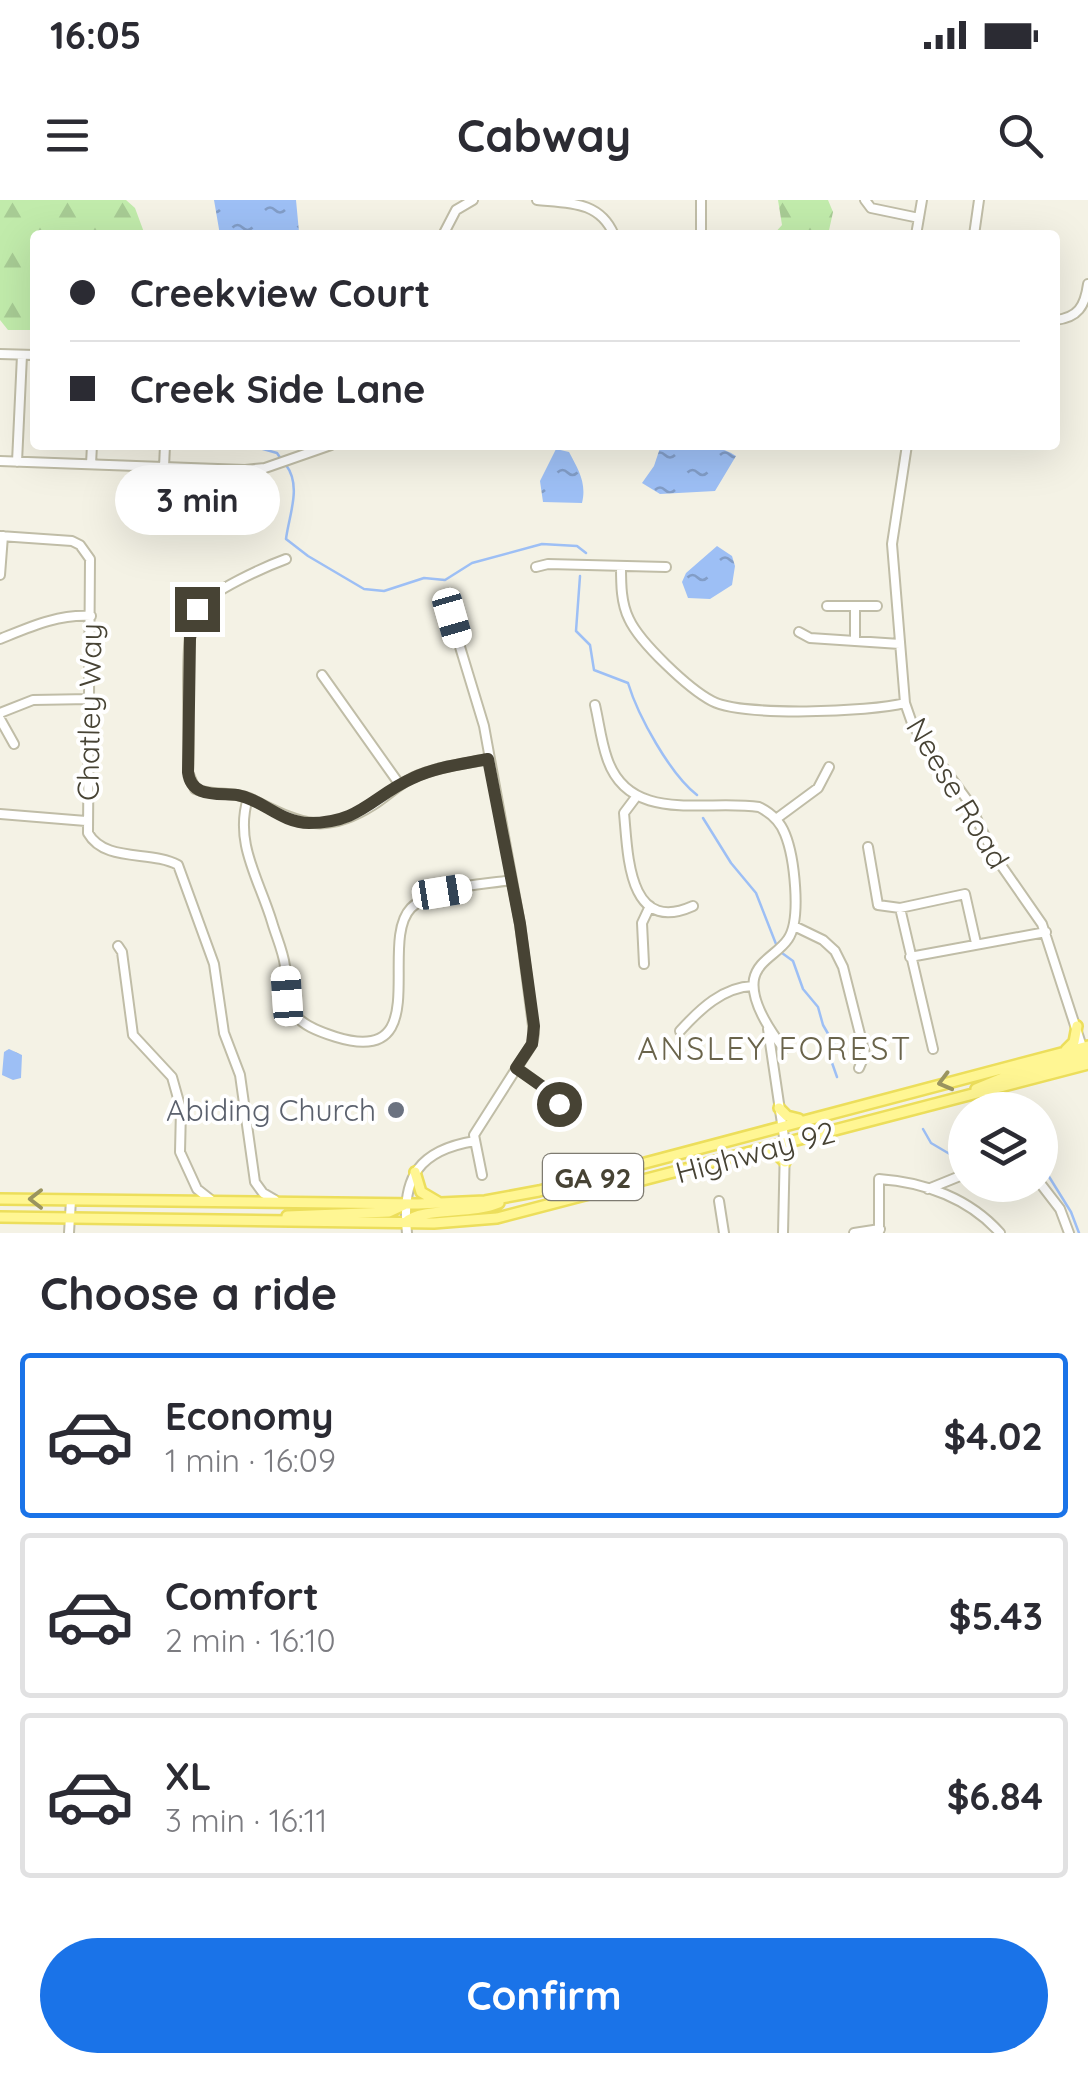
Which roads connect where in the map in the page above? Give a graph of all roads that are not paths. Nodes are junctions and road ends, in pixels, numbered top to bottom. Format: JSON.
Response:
{"nodes":[{"id":1,"x":473,"y":200,"type":"edge"},
{"id":2,"x":537,"y":200,"type":"edge"},
{"id":3,"x":701,"y":200,"type":"edge"},
{"id":4,"x":865,"y":200,"type":"edge"},
{"id":5,"x":922,"y":200,"type":"edge"},
{"id":6,"x":979,"y":200,"type":"edge"},
{"id":7,"x":919,"y":218,"type":"junction"},
{"id":8,"x":446,"y":230,"type":"edge"},
{"id":9,"x":612,"y":230,"type":"edge"},
{"id":10,"x":700,"y":230,"type":"edge"},
{"id":11,"x":917,"y":230,"type":"edge"},
{"id":12,"x":975,"y":230,"type":"edge"},
{"id":13,"x":1088,"y":284,"type":"edge"},
{"id":14,"x":1060,"y":320,"type":"edge"},
{"id":15,"x":0,"y":354,"type":"edge"},
{"id":16,"x":22,"y":355,"type":"junction"},
{"id":17,"x":30,"y":356,"type":"edge"},
{"id":18,"x":92,"y":450,"type":"edge"},
{"id":19,"x":165,"y":450,"type":"edge"},
{"id":20,"x":320,"y":450,"type":"edge"},
{"id":21,"x":907,"y":450,"type":"edge"},
{"id":22,"x":0,"y":461,"type":"edge"},
{"id":23,"x":17,"y":462,"type":"junction"},
{"id":24,"x":91,"y":464,"type":"junction"},
{"id":25,"x":164,"y":467,"type":"junction"},
{"id":26,"x":1,"y":536,"type":"edge"},
{"id":27,"x":286,"y":560,"type":"dead end"},
{"id":28,"x":620,"y":566,"type":"junction"},
{"id":29,"x":666,"y":567,"type":"dead end"},
{"id":30,"x":536,"y":568,"type":"dead end"},
{"id":31,"x":0,"y":575,"type":"edge"},
{"id":32,"x":446,"y":604,"type":"dead end"},
{"id":33,"x":827,"y":606,"type":"dead end"},
{"id":34,"x":856,"y":606,"type":"junction"},
{"id":35,"x":877,"y":606,"type":"dead end"},
{"id":36,"x":91,"y":616,"type":"junction"},
{"id":37,"x":799,"y":632,"type":"dead end"},
{"id":38,"x":855,"y":639,"type":"junction"},
{"id":39,"x":0,"y":640,"type":"edge"},
{"id":40,"x":900,"y":644,"type":"junction"},
{"id":41,"x":322,"y":675,"type":"dead end"},
{"id":42,"x":90,"y":699,"type":"junction"},
{"id":43,"x":905,"y":703,"type":"junction"},
{"id":44,"x":595,"y":704,"type":"dead end"},
{"id":45,"x":0,"y":716,"type":"edge"},
{"id":46,"x":14,"y":744,"type":"dead end"},
{"id":47,"x":488,"y":759,"type":"junction"},
{"id":48,"x":829,"y":767,"type":"dead end"},
{"id":49,"x":192,"y":784,"type":"junction"},
{"id":50,"x":400,"y":785,"type":"junction"},
{"id":51,"x":180,"y":790,"type":"dead end"},
{"id":52,"x":636,"y":797,"type":"junction"},
{"id":53,"x":248,"y":798,"type":"junction"},
{"id":54,"x":0,"y":814,"type":"edge"},
{"id":55,"x":776,"y":819,"type":"junction"},
{"id":56,"x":86,"y":821,"type":"junction"},
{"id":57,"x":868,"y":847,"type":"dead end"},
{"id":58,"x":512,"y":880,"type":"junction"},
{"id":59,"x":650,"y":906,"type":"junction"},
{"id":60,"x":693,"y":906,"type":"dead end"},
{"id":61,"x":900,"y":908,"type":"junction"},
{"id":62,"x":794,"y":926,"type":"junction"},
{"id":63,"x":1046,"y":932,"type":"junction"},
{"id":64,"x":976,"y":942,"type":"junction"},
{"id":65,"x":118,"y":946,"type":"dead end"},
{"id":66,"x":910,"y":957,"type":"junction"},
{"id":67,"x":644,"y":964,"type":"dead end"},
{"id":68,"x":754,"y":986,"type":"junction"},
{"id":69,"x":768,"y":1027,"type":"junction"},
{"id":70,"x":1078,"y":1030,"type":"junction"},
{"id":71,"x":680,"y":1031,"type":"dead end"},
{"id":72,"x":784,"y":1049,"type":"dead end"},
{"id":73,"x":933,"y":1049,"type":"dead end"},
{"id":74,"x":1066,"y":1050,"type":"junction"},
{"id":75,"x":1087,"y":1053,"type":"edge"},
{"id":76,"x":516,"y":1068,"type":"junction"},
{"id":77,"x":859,"y":1068,"type":"dead end"},
{"id":78,"x":559,"y":1104,"type":"dead end"},
{"id":79,"x":778,"y":1108,"type":"junction"},
{"id":80,"x":806,"y":1120,"type":"junction"},
{"id":81,"x":781,"y":1126,"type":"junction"},
{"id":82,"x":475,"y":1141,"type":"junction"},
{"id":83,"x":785,"y":1144,"type":"junction"},
{"id":84,"x":762,"y":1150,"type":"junction"},
{"id":85,"x":785,"y":1162,"type":"junction"},
{"id":86,"x":415,"y":1172,"type":"junction"},
{"id":87,"x":482,"y":1175,"type":"dead end"},
{"id":88,"x":948,"y":1181,"type":"edge"},
{"id":89,"x":254,"y":1182,"type":"junction"},
{"id":90,"x":195,"y":1186,"type":"junction"},
{"id":91,"x":928,"y":1189,"type":"junction"},
{"id":92,"x":510,"y":1197,"type":"junction"},
{"id":93,"x":0,"y":1199,"type":"edge"},
{"id":94,"x":72,"y":1200,"type":"junction"},
{"id":95,"x":180,"y":1201,"type":"junction"},
{"id":96,"x":719,"y":1201,"type":"dead end"},
{"id":97,"x":214,"y":1202,"type":"junction"},
{"id":98,"x":233,"y":1202,"type":"junction"},
{"id":99,"x":279,"y":1202,"type":"junction"},
{"id":100,"x":1055,"y":1202,"type":"edge"},
{"id":101,"x":405,"y":1204,"type":"junction"},
{"id":102,"x":445,"y":1204,"type":"junction"},
{"id":103,"x":0,"y":1217,"type":"edge"},
{"id":104,"x":70,"y":1218,"type":"junction"},
{"id":105,"x":270,"y":1220,"type":"junction"},
{"id":106,"x":434,"y":1223,"type":"junction"},
{"id":107,"x":405,"y":1229,"type":"edge"},
{"id":108,"x":879,"y":1231,"type":"edge"},
{"id":109,"x":69,"y":1233,"type":"edge"},
{"id":110,"x":417,"y":1233,"type":"edge"},
{"id":111,"x":724,"y":1233,"type":"edge"},
{"id":112,"x":782,"y":1233,"type":"edge"},
{"id":113,"x":854,"y":1233,"type":"edge"},
{"id":114,"x":1000,"y":1233,"type":"edge"},
{"id":115,"x":1069,"y":1233,"type":"edge"}],
"edges":[{"from":1,"to":8,"type":"street"},
{"from":2,"to":9,"type":"street"},
{"from":3,"to":10,"type":"street"},
{"from":4,"to":7,"type":"street"},
{"from":5,"to":7,"type":"street"},
{"from":6,"to":12,"type":"street"},
{"from":7,"to":11,"type":"street"},
{"from":13,"to":14,"type":"street"},
{"from":15,"to":16,"type":"street"},
{"from":16,"to":17,"type":"street"},
{"from":16,"to":23,"type":"street"},
{"from":18,"to":24,"type":"street"},
{"from":19,"to":25,"type":"street"},
{"from":20,"to":25,"type":"street"},
{"from":21,"to":40,"type":"street","name":"Neese Road"},
{"from":22,"to":23,"type":"street"},
{"from":23,"to":24,"type":"street"},
{"from":24,"to":25,"type":"street"},
{"from":26,"to":31,"type":"street","name":"Chatley Way"},
{"from":26,"to":36,"type":"street","name":"Chatley Way"},
{"from":27,"to":49,"type":"street"},
{"from":28,"to":29,"type":"street"},
{"from":28,"to":30,"type":"street"},
{"from":28,"to":43,"type":"street"},
{"from":32,"to":47,"type":"street"},
{"from":33,"to":34,"type":"street"},
{"from":34,"to":35,"type":"street"},
{"from":34,"to":38,"type":"street"},
{"from":36,"to":39,"type":"street"},
{"from":36,"to":42,"type":"street","name":"Chatley Way"},
{"from":37,"to":38,"type":"street"},
{"from":38,"to":40,"type":"street"},
{"from":40,"to":43,"type":"street","name":"Neese Road"},
{"from":41,"to":50,"type":"street"},
{"from":42,"to":45,"type":"street"},
{"from":42,"to":56,"type":"street","name":"Chatley Way"},
{"from":43,"to":63,"type":"street","name":"Neese Road"},
{"from":44,"to":52,"type":"street"},
{"from":45,"to":46,"type":"street"},
{"from":47,"to":50,"type":"street"},
{"from":47,"to":58,"type":"street"},
{"from":48,"to":55,"type":"street"},
{"from":49,"to":51,"type":"street"},
{"from":49,"to":53,"type":"street"},
{"from":50,"to":53,"type":"street"},
{"from":52,"to":55,"type":"street"},
{"from":52,"to":59,"type":"street"},
{"from":53,"to":58,"type":"street"},
{"from":54,"to":56,"type":"street"},
{"from":55,"to":62,"type":"street"},
{"from":56,"to":89,"type":"street","name":"Chatley Way"},
{"from":57,"to":61,"type":"street"},
{"from":58,"to":76,"type":"street"},
{"from":59,"to":60,"type":"street"},
{"from":59,"to":67,"type":"street"},
{"from":61,"to":64,"type":"street"},
{"from":61,"to":66,"type":"street"},
{"from":62,"to":68,"type":"street"},
{"from":62,"to":77,"type":"street"},
{"from":63,"to":64,"type":"street"},
{"from":63,"to":70,"type":"street","name":"Neese Road"},
{"from":64,"to":66,"type":"street"},
{"from":65,"to":90,"type":"street"},
{"from":66,"to":73,"type":"street"},
{"from":68,"to":69,"type":"street"},
{"from":68,"to":71,"type":"street"},
{"from":69,"to":72,"type":"street"},
{"from":69,"to":79,"type":"street"},
{"from":70,"to":74,"type":"main road"},
{"from":70,"to":75,"type":"main road"},
{"from":74,"to":75,"type":"main road","name":"Highway 92","number":"GA 92"},
{"from":74,"to":80,"type":"main road","name":"Highway 92","number":"GA 92","one_way":true},
{"from":75,"to":83,"type":"main road","name":"Highway 92","number":"GA 92"},
{"from":76,"to":78,"type":"street"},
{"from":76,"to":82,"type":"street"},
{"from":79,"to":80,"type":"main road"},
{"from":79,"to":81,"type":"street"},
{"from":80,"to":81,"type":"main road","name":"Highway 92","number":"GA 92"},
{"from":81,"to":83,"type":"street"},
{"from":81,"to":92,"type":"main road","name":"Highway 92","number":"GA 92"},
{"from":82,"to":86,"type":"street"},
{"from":82,"to":87,"type":"street"},
{"from":83,"to":84,"type":"main road","name":"Highway 92","number":"GA 92"},
{"from":83,"to":85,"type":"street"},
{"from":84,"to":85,"type":"main road"},
{"from":84,"to":106,"type":"main road","name":"Highway 92","number":"GA 92"},
{"from":85,"to":112,"type":"street"},
{"from":86,"to":101,"type":"street"},
{"from":86,"to":102,"type":"main road"},
{"from":88,"to":91,"type":"street"},
{"from":89,"to":98,"type":"street"},
{"from":89,"to":99,"type":"street"},
{"from":90,"to":95,"type":"street"},
{"from":90,"to":97,"type":"street"},
{"from":91,"to":108,"type":"street"},
{"from":91,"to":114,"type":"street"},
{"from":92,"to":102,"type":"main road","name":"Highway 92","number":"GA 92"},
{"from":92,"to":107,"type":"main road"},
{"from":94,"to":93,"type":"main road","name":"Highway 92","number":"GA 92","one_way":true},
{"from":94,"to":95,"type":"main road","name":"Highway 92","number":"GA 92"},
{"from":94,"to":104,"type":"street"},
{"from":95,"to":97,"type":"main road","name":"Highway 92","number":"GA 92"},
{"from":96,"to":111,"type":"street"},
{"from":97,"to":98,"type":"main road","name":"Highway 92","number":"GA 92"},
{"from":98,"to":99,"type":"main road","name":"Highway 92","number":"GA 92"},
{"from":99,"to":101,"type":"main road","name":"Highway 92","number":"GA 92"},
{"from":100,"to":115,"type":"street"},
{"from":101,"to":102,"type":"main road","name":"Highway 92","number":"GA 92"},
{"from":101,"to":105,"type":"main road"},
{"from":101,"to":107,"type":"street"},
{"from":103,"to":104,"type":"main road","name":"Highway 92","number":"GA 92"},
{"from":104,"to":105,"type":"main road","name":"Highway 92","number":"GA 92"},
{"from":104,"to":109,"type":"street"},
{"from":105,"to":107,"type":"main road","name":"Highway 92","number":"GA 92"},
{"from":106,"to":107,"type":"main road","name":"Highway 92","number":"GA 92"},
{"from":106,"to":110,"type":"main road"},
{"from":108,"to":113,"type":"street"}]}
